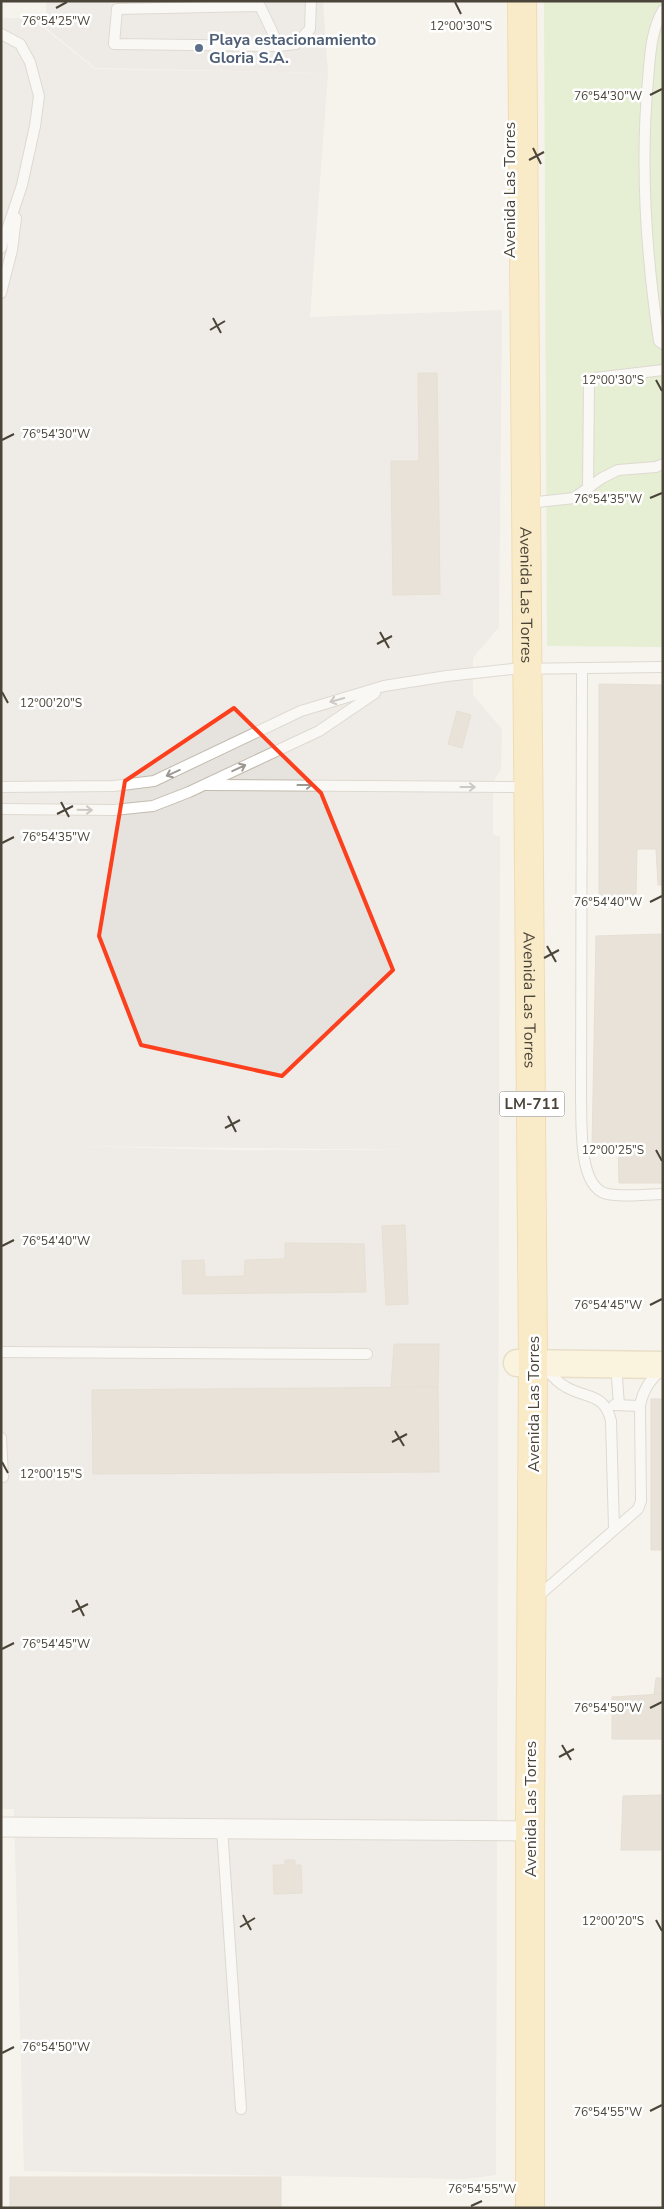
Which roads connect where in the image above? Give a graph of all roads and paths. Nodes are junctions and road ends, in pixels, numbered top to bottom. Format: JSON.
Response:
{"nodes":[{"id":1,"x":312,"y":1,"type":"edge"},
{"id":2,"x":507,"y":1,"type":"edge"},
{"id":3,"x":522,"y":1,"type":"edge"},
{"id":4,"x":663,"y":10,"type":"edge"},
{"id":5,"x":1,"y":34,"type":"edge"},
{"id":6,"x":279,"y":46,"type":"junction"},
{"id":7,"x":17,"y":202,"type":"junction"},
{"id":8,"x":1,"y":248,"type":"edge"},
{"id":9,"x":1,"y":293,"type":"edge"},
{"id":10,"x":663,"y":344,"type":"edge"},
{"id":11,"x":663,"y":370,"type":"edge"},
{"id":12,"x":663,"y":464,"type":"edge"},
{"id":13,"x":588,"y":490,"type":"junction"},
{"id":14,"x":528,"y":503,"type":"junction"},
{"id":15,"x":663,"y":667,"type":"edge"},
{"id":16,"x":582,"y":668,"type":"junction"},
{"id":17,"x":521,"y":669,"type":"junction"},
{"id":18,"x":384,"y":686,"type":"junction"},
{"id":19,"x":204,"y":785,"type":"junction"},
{"id":20,"x":1,"y":787,"type":"edge"},
{"id":21,"x":514,"y":787,"type":"junction"},
{"id":22,"x":1,"y":809,"type":"edge"},
{"id":23,"x":663,"y":1194,"type":"edge"},
{"id":24,"x":1,"y":1352,"type":"edge"},
{"id":25,"x":367,"y":1354,"type":"dead end"},
{"id":26,"x":530,"y":1363,"type":"junction"},
{"id":27,"x":616,"y":1364,"type":"junction"},
{"id":28,"x":663,"y":1366,"type":"edge"},
{"id":29,"x":605,"y":1405,"type":"junction"},
{"id":30,"x":620,"y":1406,"type":"junction"},
{"id":31,"x":640,"y":1406,"type":"junction"},
{"id":32,"x":1,"y":1438,"type":"edge"},
{"id":33,"x":3,"y":1477,"type":"dead end"},
{"id":34,"x":614,"y":1528,"type":"junction"},
{"id":35,"x":532,"y":1602,"type":"junction"},
{"id":36,"x":1,"y":1826,"type":"edge"},
{"id":37,"x":222,"y":1828,"type":"junction"},
{"id":38,"x":522,"y":1831,"type":"junction"},
{"id":39,"x":241,"y":2109,"type":"dead end"},
{"id":40,"x":514,"y":2208,"type":"edge"},
{"id":41,"x":530,"y":2208,"type":"edge"}],
"edges":[{"from":1,"to":6,"type":"lane"},
{"from":2,"to":17,"type":"main road","name":"Avenida Las Torres","number":"LM-711"},
{"from":3,"to":14,"type":"main road","name":"Avenida Las Torres","number":"LM-711"},
{"from":4,"to":10,"type":"lane"},
{"from":5,"to":7,"type":"lane"},
{"from":6,"to":6,"type":"lane"},
{"from":7,"to":8,"type":"lane"},
{"from":7,"to":9,"type":"lane"},
{"from":11,"to":13,"type":"lane"},
{"from":12,"to":13,"type":"lane"},
{"from":13,"to":14,"type":"lane"},
{"from":14,"to":17,"type":"main road","name":"Avenida Las Torres","number":"LM-711"},
{"from":15,"to":16,"type":"lane"},
{"from":16,"to":17,"type":"lane"},
{"from":16,"to":23,"type":"lane"},
{"from":17,"to":18,"type":"lane"},
{"from":17,"to":21,"type":"main road","name":"Avenida Las Torres","number":"LM-711"},
{"from":17,"to":26,"type":"main road","name":"Avenida Las Torres","number":"LM-711"},
{"from":19,"to":18,"type":"lane","one_way":true},
{"from":18,"to":20,"type":"lane","one_way":true},
{"from":19,"to":21,"type":"lane","one_way":true},
{"from":22,"to":19,"type":"lane","one_way":true},
{"from":21,"to":26,"type":"main road","name":"Avenida Las Torres","number":"LM-711"},
{"from":24,"to":25,"type":"lane"},
{"from":26,"to":27,"type":"street"},
{"from":26,"to":29,"type":"lane"},
{"from":26,"to":35,"type":"main road","name":"Avenida Las Torres","number":"LM-711"},
{"from":26,"to":38,"type":"main road","name":"Avenida Las Torres","number":"LM-711"},
{"from":27,"to":28,"type":"street"},
{"from":27,"to":30,"type":"lane"},
{"from":28,"to":31,"type":"lane"},
{"from":29,"to":30,"type":"lane"},
{"from":29,"to":34,"type":"lane"},
{"from":30,"to":31,"type":"lane"},
{"from":31,"to":34,"type":"lane"},
{"from":32,"to":33,"type":"lane"},
{"from":34,"to":35,"type":"lane"},
{"from":35,"to":38,"type":"main road","name":"Avenida Las Torres","number":"LM-711"},
{"from":36,"to":37,"type":"street"},
{"from":37,"to":38,"type":"street"},
{"from":37,"to":39,"type":"lane"},
{"from":38,"to":40,"type":"main road","name":"Avenida Las Torres","number":"LM-711"},
{"from":38,"to":41,"type":"main road","name":"Avenida Las Torres","number":"LM-711"}]}
